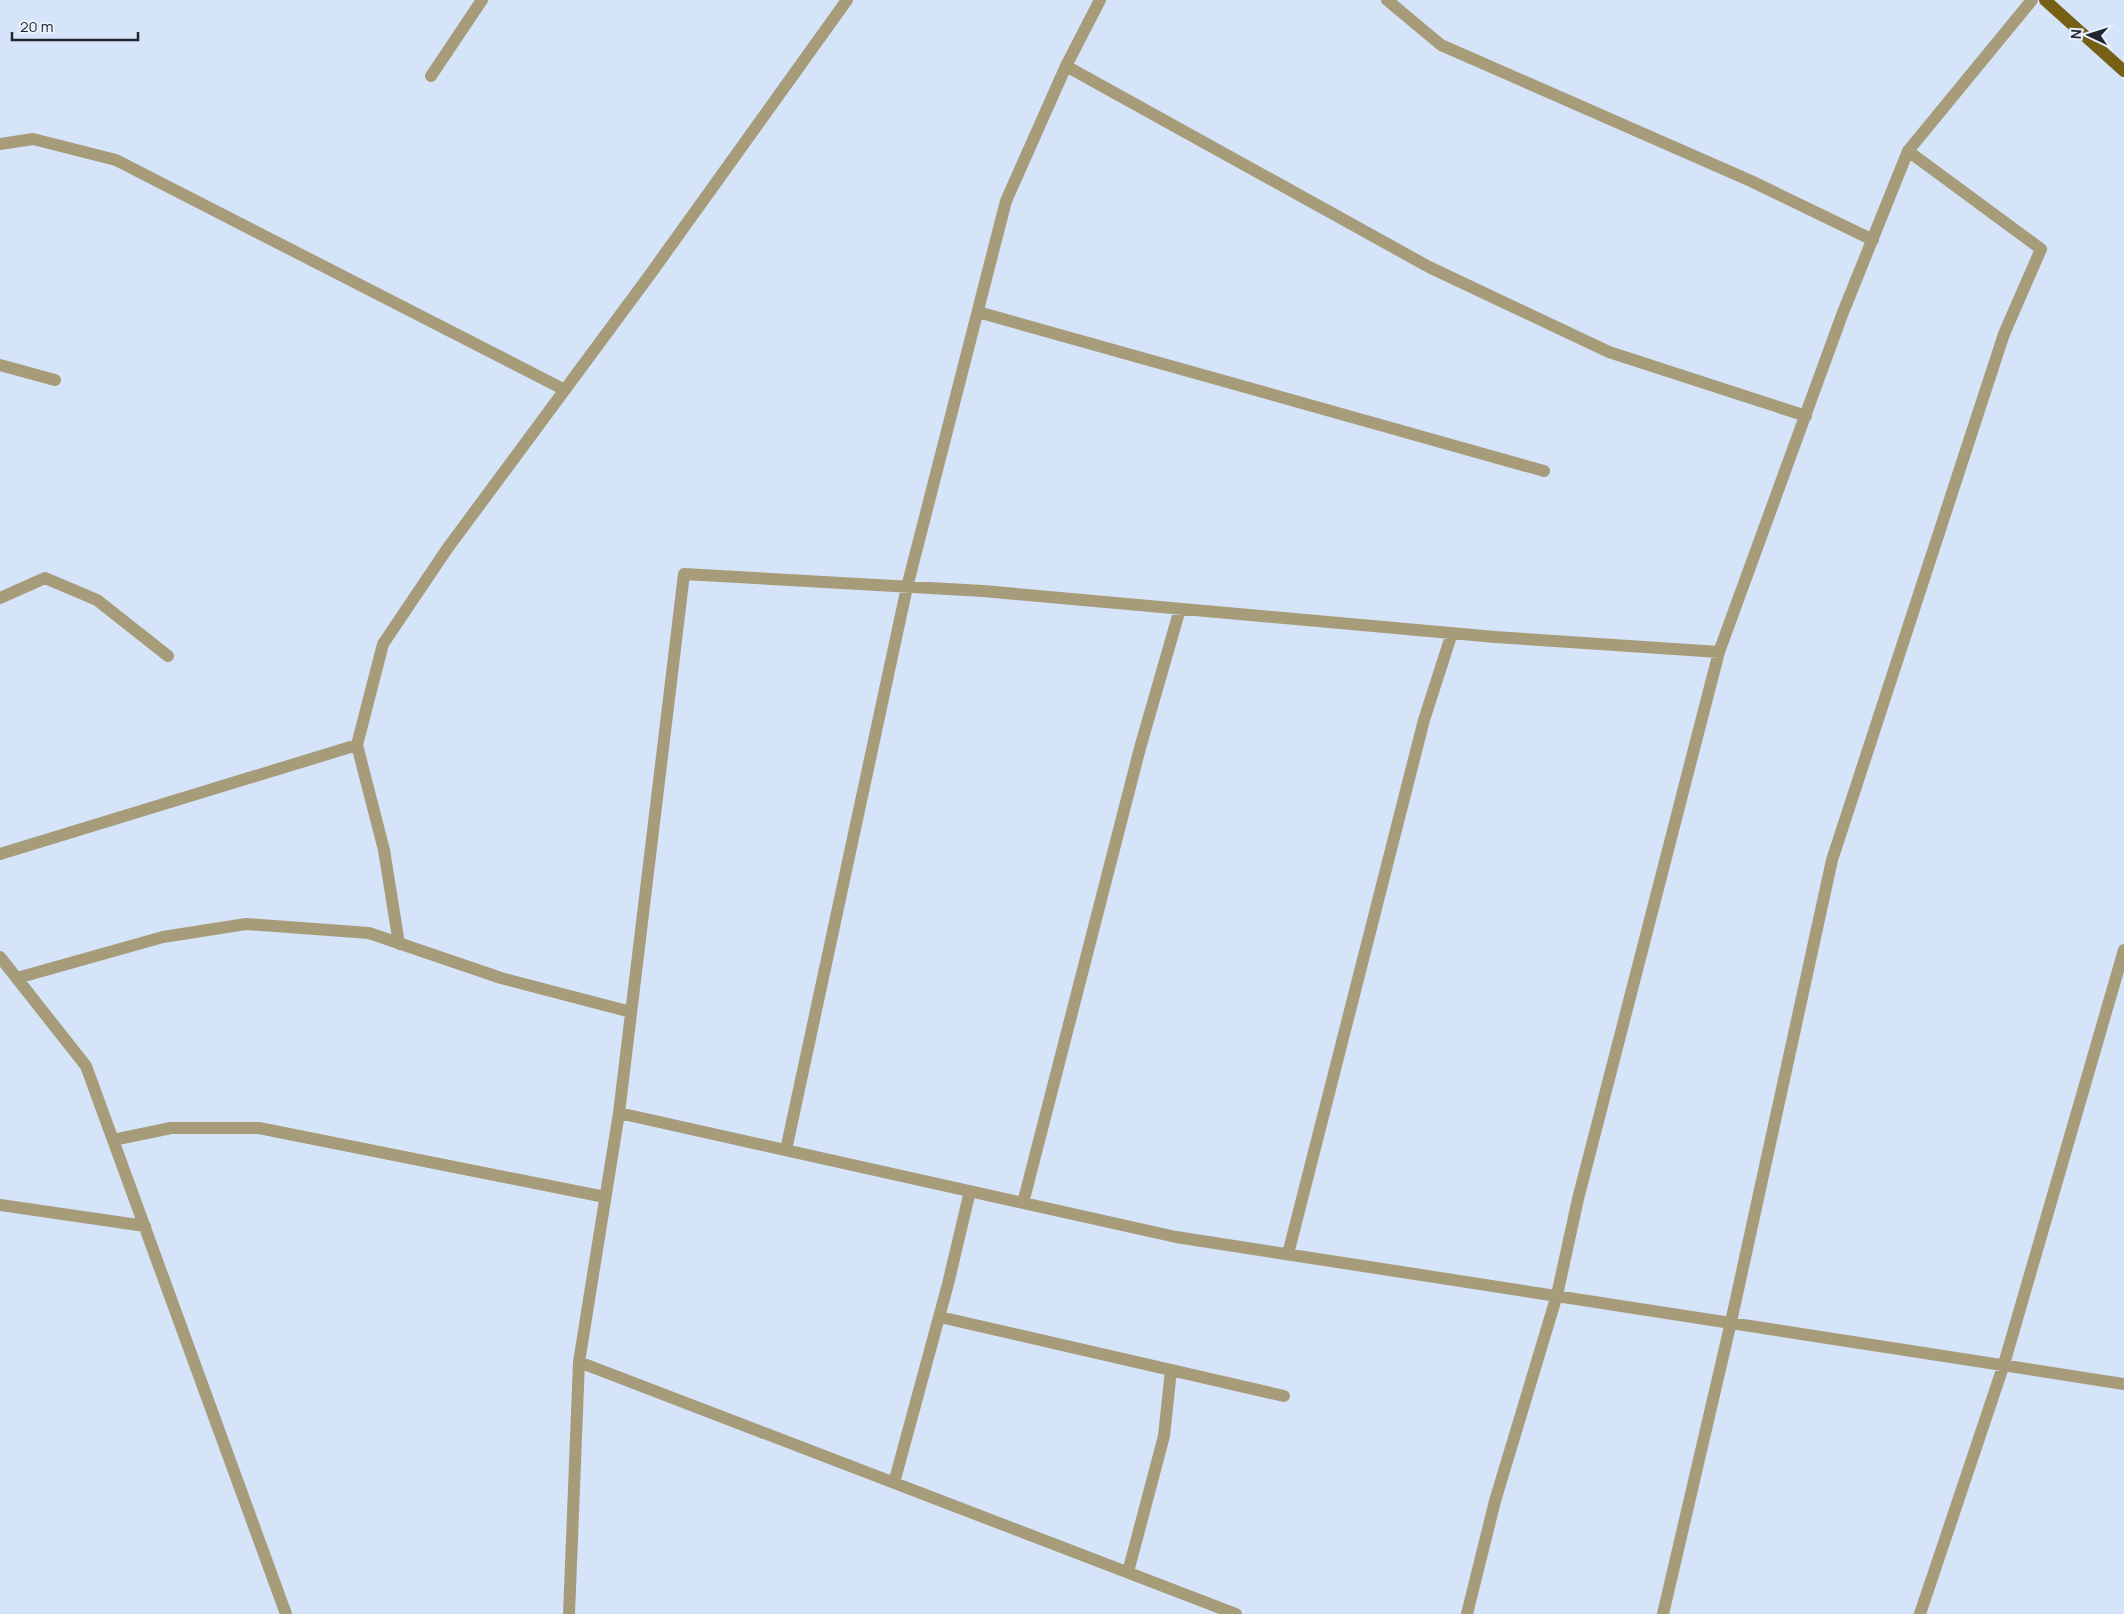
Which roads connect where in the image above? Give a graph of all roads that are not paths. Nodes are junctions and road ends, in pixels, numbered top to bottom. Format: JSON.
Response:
{"nodes":[{"id":1,"x":482,"y":0,"type":"edge"},
{"id":2,"x":847,"y":0,"type":"edge"},
{"id":3,"x":1100,"y":0,"type":"edge"},
{"id":4,"x":1387,"y":0,"type":"edge"},
{"id":5,"x":2032,"y":0,"type":"edge"},
{"id":6,"x":2045,"y":0,"type":"edge"},
{"id":7,"x":1066,"y":66,"type":"junction"},
{"id":8,"x":2124,"y":71,"type":"edge"},
{"id":9,"x":431,"y":76,"type":"dead end"},
{"id":10,"x":0,"y":144,"type":"edge"},
{"id":11,"x":1908,"y":152,"type":"junction"},
{"id":12,"x":1873,"y":240,"type":"junction"},
{"id":13,"x":978,"y":312,"type":"junction"},
{"id":14,"x":0,"y":365,"type":"edge"},
{"id":15,"x":55,"y":380,"type":"dead end"},
{"id":16,"x":564,"y":390,"type":"junction"},
{"id":17,"x":1806,"y":416,"type":"junction"},
{"id":18,"x":1544,"y":471,"type":"dead end"},
{"id":19,"x":907,"y":587,"type":"junction"},
{"id":20,"x":0,"y":598,"type":"edge"},
{"id":21,"x":1180,"y":608,"type":"junction"},
{"id":22,"x":1452,"y":633,"type":"junction"},
{"id":23,"x":1719,"y":652,"type":"junction"},
{"id":24,"x":168,"y":656,"type":"dead end"},
{"id":25,"x":357,"y":745,"type":"junction"},
{"id":26,"x":0,"y":854,"type":"edge"},
{"id":27,"x":400,"y":944,"type":"junction"},
{"id":28,"x":2124,"y":950,"type":"edge"},
{"id":29,"x":0,"y":957,"type":"edge"},
{"id":30,"x":17,"y":978,"type":"junction"},
{"id":31,"x":630,"y":1012,"type":"junction"},
{"id":32,"x":618,"y":1113,"type":"junction"},
{"id":33,"x":113,"y":1140,"type":"junction"},
{"id":34,"x":786,"y":1150,"type":"junction"},
{"id":35,"x":970,"y":1191,"type":"junction"},
{"id":36,"x":605,"y":1197,"type":"junction"},
{"id":37,"x":1023,"y":1203,"type":"junction"},
{"id":38,"x":0,"y":1205,"type":"edge"},
{"id":39,"x":145,"y":1226,"type":"junction"},
{"id":40,"x":1288,"y":1254,"type":"junction"},
{"id":41,"x":1557,"y":1295,"type":"junction"},
{"id":42,"x":940,"y":1317,"type":"junction"},
{"id":43,"x":1731,"y":1322,"type":"junction"},
{"id":44,"x":579,"y":1362,"type":"junction"},
{"id":45,"x":2004,"y":1364,"type":"junction"},
{"id":46,"x":1171,"y":1370,"type":"junction"},
{"id":47,"x":2124,"y":1384,"type":"edge"},
{"id":48,"x":1284,"y":1396,"type":"dead end"},
{"id":49,"x":894,"y":1483,"type":"junction"},
{"id":50,"x":1128,"y":1572,"type":"junction"},
{"id":51,"x":286,"y":1614,"type":"edge"},
{"id":52,"x":569,"y":1614,"type":"edge"},
{"id":53,"x":1236,"y":1614,"type":"edge"},
{"id":54,"x":1467,"y":1614,"type":"edge"},
{"id":55,"x":1663,"y":1614,"type":"edge"},
{"id":56,"x":1920,"y":1614,"type":"edge"}],
"edges":[{"from":1,"to":9,"type":"street"},
{"from":2,"to":16,"type":"street"},
{"from":3,"to":7,"type":"street"},
{"from":4,"to":12,"type":"street"},
{"from":5,"to":11,"type":"street"},
{"from":6,"to":8,"type":"main road"},
{"from":7,"to":13,"type":"street"},
{"from":7,"to":17,"type":"street"},
{"from":10,"to":16,"type":"street"},
{"from":11,"to":12,"type":"street"},
{"from":11,"to":43,"type":"street"},
{"from":12,"to":17,"type":"street"},
{"from":13,"to":18,"type":"street"},
{"from":13,"to":19,"type":"street"},
{"from":14,"to":15,"type":"street"},
{"from":16,"to":25,"type":"street"},
{"from":17,"to":23,"type":"street"},
{"from":19,"to":21,"type":"street"},
{"from":19,"to":31,"type":"street"},
{"from":19,"to":34,"type":"street"},
{"from":20,"to":24,"type":"street"},
{"from":21,"to":22,"type":"street"},
{"from":21,"to":37,"type":"street"},
{"from":22,"to":23,"type":"street"},
{"from":22,"to":40,"type":"street"},
{"from":23,"to":41,"type":"street"},
{"from":25,"to":26,"type":"street"},
{"from":25,"to":27,"type":"street"},
{"from":27,"to":30,"type":"street"},
{"from":27,"to":31,"type":"street"},
{"from":28,"to":45,"type":"street"},
{"from":29,"to":30,"type":"street"},
{"from":30,"to":33,"type":"street"},
{"from":31,"to":32,"type":"street"},
{"from":32,"to":34,"type":"street"},
{"from":32,"to":36,"type":"street"},
{"from":33,"to":36,"type":"street"},
{"from":33,"to":39,"type":"street"},
{"from":34,"to":35,"type":"street"},
{"from":35,"to":37,"type":"street"},
{"from":35,"to":42,"type":"street"},
{"from":36,"to":44,"type":"street"},
{"from":37,"to":40,"type":"street"},
{"from":38,"to":39,"type":"street"},
{"from":39,"to":51,"type":"street"},
{"from":40,"to":41,"type":"street"},
{"from":41,"to":43,"type":"street"},
{"from":41,"to":54,"type":"street"},
{"from":42,"to":46,"type":"street"},
{"from":42,"to":49,"type":"street"},
{"from":43,"to":45,"type":"street"},
{"from":43,"to":55,"type":"street"},
{"from":44,"to":49,"type":"street"},
{"from":44,"to":52,"type":"street"},
{"from":45,"to":47,"type":"street"},
{"from":45,"to":56,"type":"street"},
{"from":46,"to":48,"type":"street"},
{"from":46,"to":50,"type":"street"},
{"from":49,"to":50,"type":"street"},
{"from":50,"to":53,"type":"street"}]}
